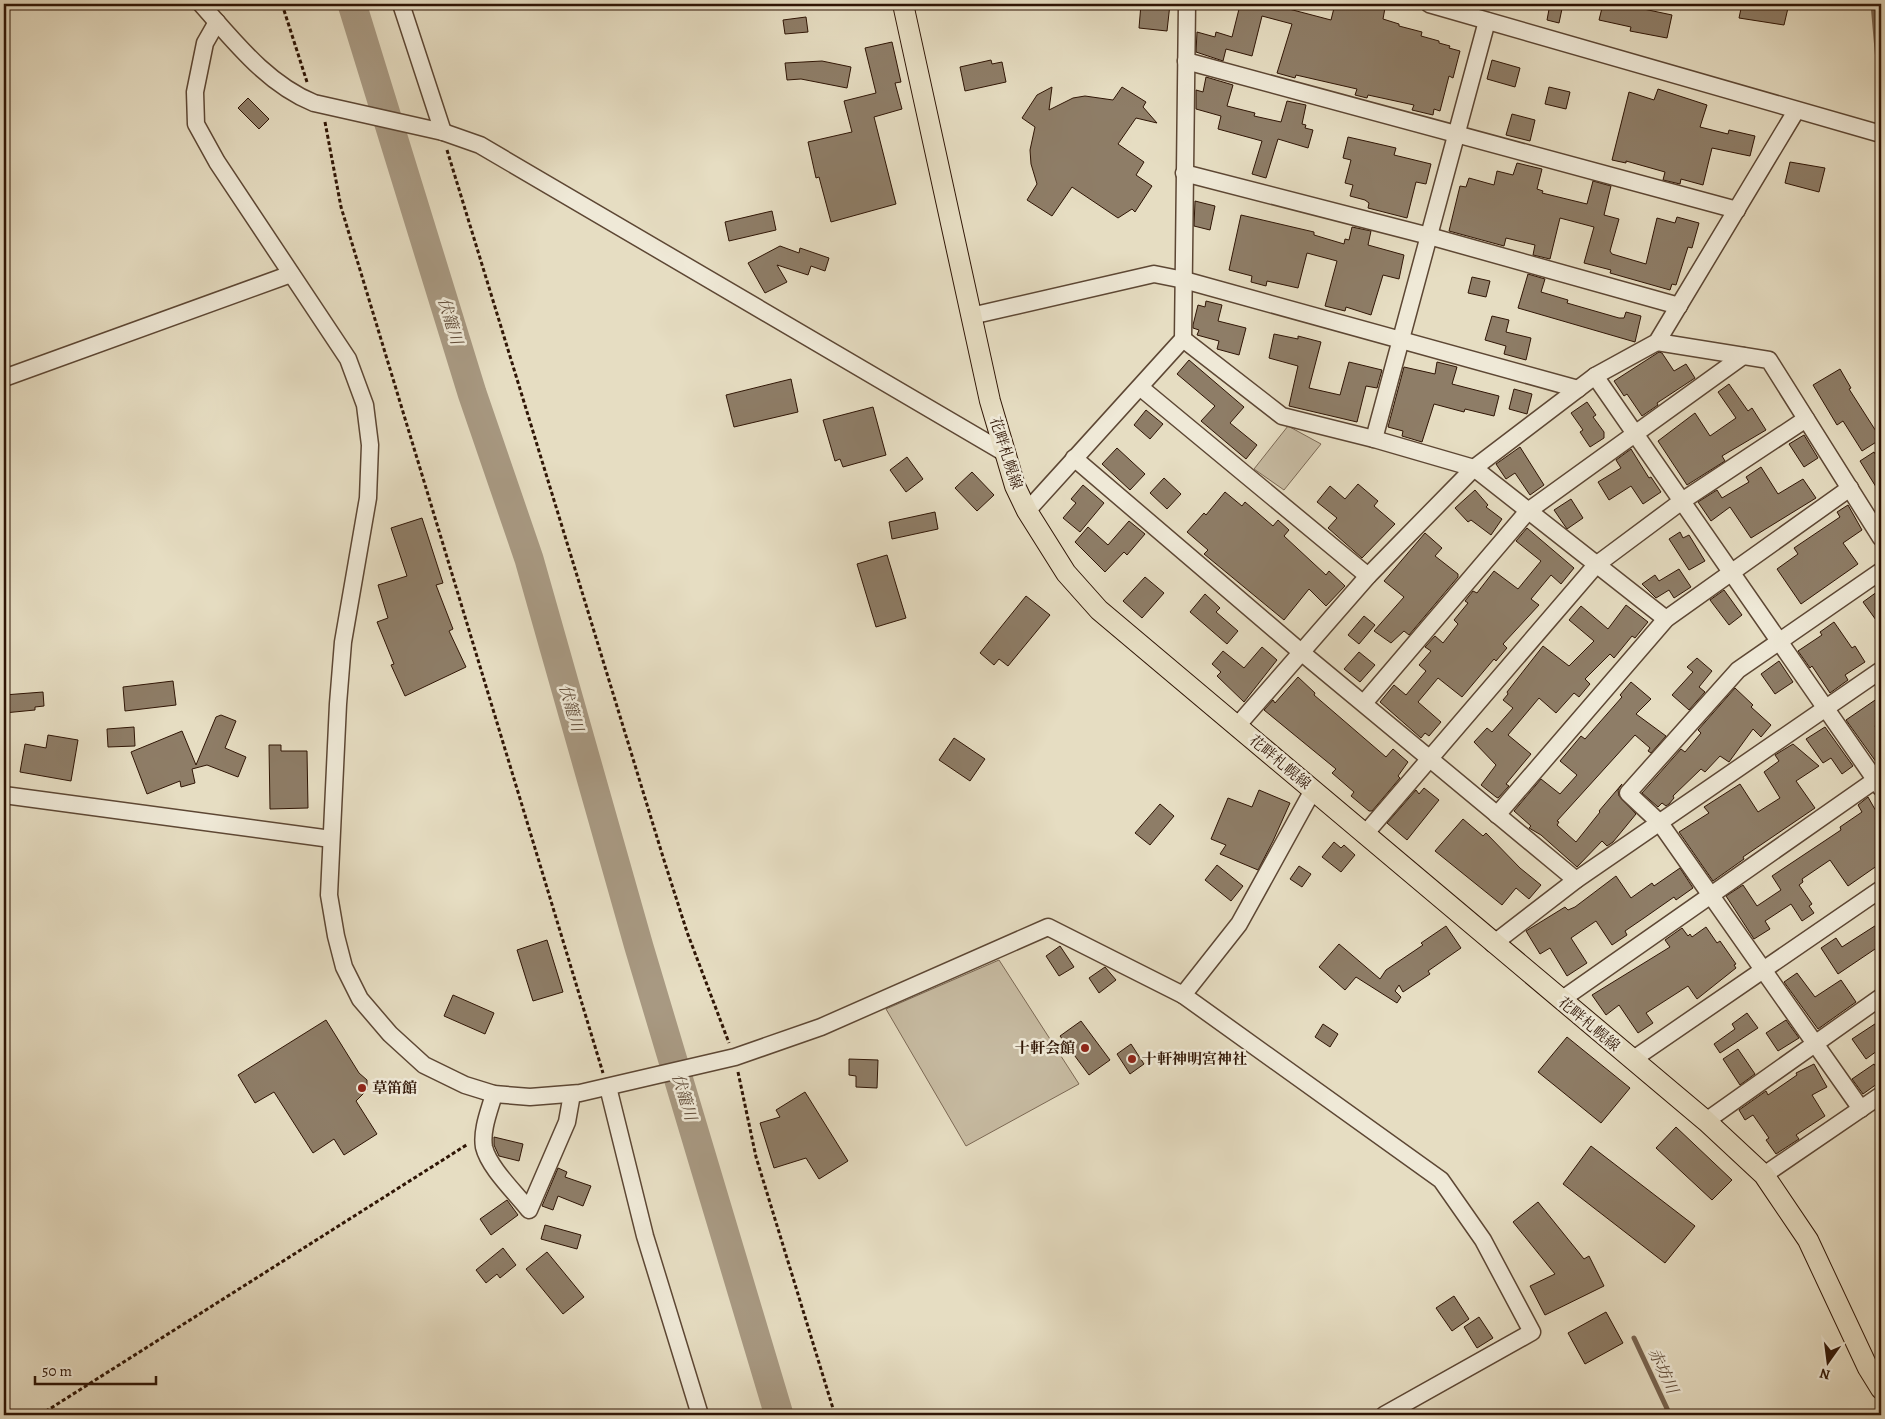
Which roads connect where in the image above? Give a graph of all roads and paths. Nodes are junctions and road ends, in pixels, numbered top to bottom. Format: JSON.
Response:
{"nodes":[{"id":1,"x":202,"y":4,"type":"edge"},
{"id":2,"x":282,"y":4,"type":"edge"},
{"id":3,"x":401,"y":4,"type":"edge"},
{"id":4,"x":903,"y":4,"type":"edge"},
{"id":5,"x":1187,"y":4,"type":"edge"},
{"id":6,"x":1429,"y":4,"type":"edge"},
{"id":7,"x":1487,"y":21,"type":"junction"},
{"id":8,"x":217,"y":22,"type":"junction"},
{"id":9,"x":1186,"y":61,"type":"junction"},
{"id":10,"x":314,"y":103,"type":"junction"},
{"id":11,"x":1796,"y":111,"type":"junction"},
{"id":12,"x":438,"y":131,"type":"junction"},
{"id":13,"x":1881,"y":134,"type":"edge"},
{"id":14,"x":1456,"y":135,"type":"junction"},
{"id":15,"x":1184,"y":173,"type":"junction"},
{"id":16,"x":1736,"y":210,"type":"junction"},
{"id":17,"x":1429,"y":236,"type":"junction"},
{"id":18,"x":291,"y":274,"type":"junction"},
{"id":19,"x":1184,"y":280,"type":"junction"},
{"id":20,"x":1679,"y":306,"type":"junction"},
{"id":21,"x":971,"y":316,"type":"junction"},
{"id":22,"x":1183,"y":339,"type":"junction"},
{"id":23,"x":1401,"y":341,"type":"junction"},
{"id":24,"x":1658,"y":342,"type":"junction"},
{"id":25,"x":1743,"y":356,"type":"junction"},
{"id":26,"x":1595,"y":376,"type":"junction"},
{"id":27,"x":4,"y":378,"type":"edge"},
{"id":28,"x":1141,"y":388,"type":"junction"},
{"id":29,"x":1578,"y":389,"type":"junction"},
{"id":30,"x":1806,"y":419,"type":"junction"},
{"id":31,"x":1635,"y":433,"type":"junction"},
{"id":32,"x":1374,"y":439,"type":"junction"},
{"id":33,"x":1005,"y":453,"type":"junction"},
{"id":34,"x":1074,"y":458,"type":"junction"},
{"id":35,"x":1474,"y":468,"type":"junction"},
{"id":36,"x":1850,"y":488,"type":"junction"},
{"id":37,"x":1682,"y":501,"type":"junction"},
{"id":38,"x":1027,"y":511,"type":"junction"},
{"id":39,"x":1528,"y":511,"type":"junction"},
{"id":40,"x":1881,"y":538,"type":"edge"},
{"id":41,"x":1596,"y":565,"type":"junction"},
{"id":42,"x":1731,"y":571,"type":"junction"},
{"id":43,"x":1881,"y":571,"type":"edge"},
{"id":44,"x":1368,"y":576,"type":"junction"},
{"id":45,"x":1666,"y":619,"type":"junction"},
{"id":46,"x":1779,"y":641,"type":"junction"},
{"id":47,"x":1301,"y":652,"type":"junction"},
{"id":48,"x":1881,"y":670,"type":"edge"},
{"id":49,"x":1364,"y":703,"type":"junction"},
{"id":50,"x":1826,"y":708,"type":"junction"},
{"id":51,"x":1237,"y":726,"type":"junction"},
{"id":52,"x":1431,"y":759,"type":"junction"},
{"id":53,"x":1879,"y":781,"type":"edge"},
{"id":54,"x":1313,"y":790,"type":"junction"},
{"id":55,"x":4,"y":795,"type":"edge"},
{"id":56,"x":1497,"y":815,"type":"junction"},
{"id":57,"x":1660,"y":823,"type":"junction"},
{"id":58,"x":1365,"y":834,"type":"junction"},
{"id":59,"x":331,"y":839,"type":"junction"},
{"id":60,"x":1576,"y":880,"type":"junction"},
{"id":61,"x":1881,"y":889,"type":"edge"},
{"id":62,"x":1710,"y":894,"type":"junction"},
{"id":63,"x":1493,"y":944,"type":"junction"},
{"id":64,"x":1764,"y":970,"type":"junction"},
{"id":65,"x":1183,"y":995,"type":"junction"},
{"id":66,"x":1881,"y":997,"type":"edge"},
{"id":67,"x":1561,"y":1000,"type":"junction"},
{"id":68,"x":1815,"y":1043,"type":"junction"},
{"id":69,"x":728,"y":1059,"type":"junction"},
{"id":70,"x":1632,"y":1060,"type":"junction"},
{"id":71,"x":608,"y":1087,"type":"junction"},
{"id":72,"x":494,"y":1094,"type":"junction"},
{"id":73,"x":572,"y":1094,"type":"junction"},
{"id":74,"x":1881,"y":1095,"type":"edge"},
{"id":75,"x":1861,"y":1109,"type":"junction"},
{"id":76,"x":1706,"y":1121,"type":"junction"},
{"id":77,"x":485,"y":1139,"type":"junction"},
{"id":78,"x":1764,"y":1175,"type":"junction"},
{"id":79,"x":1881,"y":1390,"type":"edge"},
{"id":80,"x":40,"y":1415,"type":"edge"},
{"id":81,"x":700,"y":1415,"type":"edge"},
{"id":82,"x":835,"y":1415,"type":"edge"},
{"id":83,"x":1384,"y":1415,"type":"edge"}],
"edges":[{"from":1,"to":8,"type":"street"},
{"from":2,"to":10,"type":"path"},
{"from":3,"to":12,"type":"street"},
{"from":4,"to":21,"type":"main road","name":"花畔札幌線"},
{"from":5,"to":9,"type":"street"},
{"from":6,"to":7,"type":"street"},
{"from":7,"to":11,"type":"street"},
{"from":7,"to":14,"type":"street"},
{"from":8,"to":10,"type":"street"},
{"from":8,"to":18,"type":"street"},
{"from":9,"to":14,"type":"street"},
{"from":9,"to":15,"type":"street"},
{"from":10,"to":12,"type":"street"},
{"from":10,"to":71,"type":"path"},
{"from":11,"to":13,"type":"street"},
{"from":11,"to":16,"type":"street"},
{"from":12,"to":33,"type":"street"},
{"from":12,"to":69,"type":"path"},
{"from":14,"to":16,"type":"street"},
{"from":14,"to":17,"type":"street"},
{"from":15,"to":17,"type":"street"},
{"from":15,"to":19,"type":"street"},
{"from":16,"to":20,"type":"street"},
{"from":17,"to":20,"type":"street"},
{"from":17,"to":23,"type":"street"},
{"from":18,"to":27,"type":"street"},
{"from":18,"to":59,"type":"street"},
{"from":19,"to":21,"type":"street"},
{"from":19,"to":22,"type":"street"},
{"from":19,"to":23,"type":"street"},
{"from":20,"to":24,"type":"street"},
{"from":21,"to":33,"type":"main road","name":"花畔札幌線"},
{"from":22,"to":28,"type":"street"},
{"from":22,"to":32,"type":"street"},
{"from":23,"to":29,"type":"street"},
{"from":23,"to":32,"type":"street"},
{"from":24,"to":25,"type":"street"},
{"from":24,"to":26,"type":"street"},
{"from":25,"to":30,"type":"street"},
{"from":25,"to":31,"type":"street"},
{"from":26,"to":29,"type":"street"},
{"from":26,"to":31,"type":"street"},
{"from":28,"to":34,"type":"street"},
{"from":28,"to":44,"type":"street"},
{"from":29,"to":35,"type":"street"},
{"from":30,"to":36,"type":"street"},
{"from":30,"to":37,"type":"street"},
{"from":31,"to":37,"type":"street"},
{"from":31,"to":39,"type":"street"},
{"from":32,"to":35,"type":"street"},
{"from":33,"to":38,"type":"main road","name":"花畔札幌線"},
{"from":34,"to":38,"type":"street"},
{"from":34,"to":47,"type":"street"},
{"from":35,"to":39,"type":"street"},
{"from":35,"to":44,"type":"street"},
{"from":36,"to":40,"type":"street"},
{"from":36,"to":42,"type":"street"},
{"from":37,"to":41,"type":"street"},
{"from":37,"to":42,"type":"street"},
{"from":38,"to":51,"type":"main road","name":"花畔札幌線"},
{"from":39,"to":41,"type":"street"},
{"from":39,"to":49,"type":"street"},
{"from":41,"to":45,"type":"street"},
{"from":41,"to":52,"type":"street"},
{"from":42,"to":45,"type":"street"},
{"from":42,"to":46,"type":"street"},
{"from":43,"to":46,"type":"street"},
{"from":44,"to":47,"type":"street"},
{"from":45,"to":56,"type":"street"},
{"from":46,"to":50,"type":"street"},
{"from":46,"to":57,"type":"street"},
{"from":47,"to":49,"type":"street"},
{"from":47,"to":51,"type":"street"},
{"from":48,"to":50,"type":"street"},
{"from":49,"to":52,"type":"street"},
{"from":50,"to":53,"type":"street"},
{"from":50,"to":57,"type":"street"},
{"from":51,"to":54,"type":"main road","name":"花畔札幌線"},
{"from":52,"to":56,"type":"street"},
{"from":52,"to":58,"type":"street"},
{"from":53,"to":62,"type":"street"},
{"from":54,"to":58,"type":"main road","name":"花畔札幌線"},
{"from":54,"to":65,"type":"street"},
{"from":55,"to":59,"type":"street"},
{"from":56,"to":60,"type":"street"},
{"from":57,"to":60,"type":"street"},
{"from":57,"to":62,"type":"street"},
{"from":58,"to":63,"type":"main road","name":"花畔札幌線"},
{"from":59,"to":72,"type":"street"},
{"from":60,"to":63,"type":"street"},
{"from":61,"to":64,"type":"street"},
{"from":62,"to":64,"type":"street"},
{"from":62,"to":67,"type":"street"},
{"from":63,"to":67,"type":"main road","name":"花畔札幌線"},
{"from":64,"to":68,"type":"street"},
{"from":64,"to":70,"type":"street"},
{"from":65,"to":69,"type":"street"},
{"from":65,"to":83,"type":"street"},
{"from":66,"to":68,"type":"street"},
{"from":67,"to":70,"type":"main road","name":"花畔札幌線"},
{"from":68,"to":75,"type":"street"},
{"from":68,"to":76,"type":"street"},
{"from":69,"to":71,"type":"street"},
{"from":69,"to":82,"type":"path"},
{"from":70,"to":76,"type":"main road","name":"花畔札幌線"},
{"from":71,"to":73,"type":"street"},
{"from":71,"to":81,"type":"street"},
{"from":72,"to":73,"type":"street"},
{"from":72,"to":77,"type":"street"},
{"from":73,"to":77,"type":"street"},
{"from":74,"to":75,"type":"street"},
{"from":75,"to":78,"type":"street"},
{"from":76,"to":78,"type":"main road","name":"花畔札幌線"},
{"from":77,"to":80,"type":"path"},
{"from":78,"to":79,"type":"main road","name":"花畔札幌線"}]}
